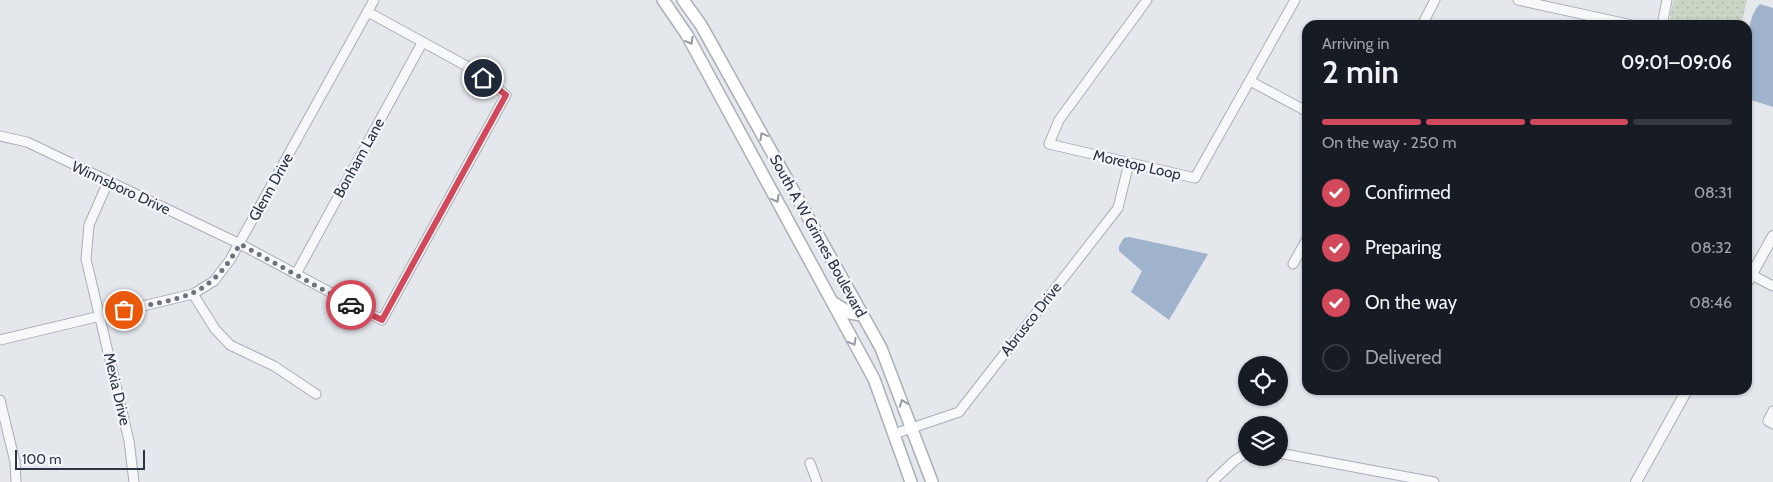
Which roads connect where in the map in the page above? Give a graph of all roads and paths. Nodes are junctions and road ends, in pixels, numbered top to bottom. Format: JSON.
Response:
{"nodes":[{"id":1,"x":374,"y":0,"type":"edge"},
{"id":2,"x":663,"y":0,"type":"edge"},
{"id":3,"x":683,"y":0,"type":"edge"},
{"id":4,"x":1147,"y":0,"type":"edge"},
{"id":5,"x":1295,"y":0,"type":"edge"},
{"id":6,"x":1435,"y":0,"type":"edge"},
{"id":7,"x":1518,"y":0,"type":"edge"},
{"id":8,"x":1667,"y":0,"type":"edge"},
{"id":9,"x":368,"y":12,"type":"junction"},
{"id":10,"x":1425,"y":20,"type":"edge"},
{"id":11,"x":1609,"y":20,"type":"edge"},
{"id":12,"x":1663,"y":20,"type":"edge"},
{"id":13,"x":422,"y":43,"type":"junction"},
{"id":14,"x":732,"y":81,"type":"junction"},
{"id":15,"x":1250,"y":81,"type":"junction"},
{"id":16,"x":716,"y":90,"type":"junction"},
{"id":17,"x":1302,"y":109,"type":"edge"},
{"id":18,"x":0,"y":136,"type":"edge"},
{"id":19,"x":1129,"y":163,"type":"junction"},
{"id":20,"x":108,"y":182,"type":"junction"},
{"id":21,"x":1773,"y":236,"type":"edge"},
{"id":22,"x":240,"y":244,"type":"junction"},
{"id":23,"x":1302,"y":248,"type":"edge"},
{"id":24,"x":1293,"y":264,"type":"dead end"},
{"id":25,"x":1752,"y":272,"type":"edge"},
{"id":26,"x":296,"y":274,"type":"junction"},
{"id":27,"x":1752,"y":278,"type":"edge"},
{"id":28,"x":1773,"y":286,"type":"edge"},
{"id":29,"x":193,"y":294,"type":"junction"},
{"id":30,"x":829,"y":299,"type":"junction"},
{"id":31,"x":862,"y":314,"type":"junction"},
{"id":32,"x":99,"y":316,"type":"junction"},
{"id":33,"x":0,"y":340,"type":"edge"},
{"id":34,"x":316,"y":394,"type":"dead end"},
{"id":35,"x":1684,"y":395,"type":"edge"},
{"id":36,"x":0,"y":400,"type":"edge"},
{"id":37,"x":1773,"y":412,"type":"edge"},
{"id":38,"x":1770,"y":423,"type":"edge"},
{"id":39,"x":912,"y":428,"type":"junction"},
{"id":40,"x":894,"y":434,"type":"junction"},
{"id":41,"x":1288,"y":455,"type":"edge"},
{"id":42,"x":1238,"y":459,"type":"edge"},
{"id":43,"x":810,"y":463,"type":"dead end"},
{"id":44,"x":16,"y":482,"type":"edge"},
{"id":45,"x":134,"y":482,"type":"edge"},
{"id":46,"x":817,"y":482,"type":"edge"},
{"id":47,"x":911,"y":482,"type":"edge"},
{"id":48,"x":932,"y":482,"type":"edge"},
{"id":49,"x":1212,"y":482,"type":"edge"},
{"id":50,"x":1434,"y":482,"type":"edge"},
{"id":51,"x":1636,"y":482,"type":"edge"}],
"edges":[{"from":1,"to":9,"type":"street","name":"Glenn Drive"},
{"from":2,"to":16,"type":"main road","name":"South A W Grimes Boulevard","one_way":true},
{"from":3,"to":14,"type":"main road","name":"South A W Grimes Boulevard"},
{"from":4,"to":19,"type":"street","name":"Moretop Loop"},
{"from":5,"to":15,"type":"street","name":"Moretop Loop"},
{"from":6,"to":10,"type":"street"},
{"from":7,"to":11,"type":"street"},
{"from":8,"to":12,"type":"street"},
{"from":9,"to":13,"type":"street"},
{"from":9,"to":22,"type":"street","name":"Glenn Drive"},
{"from":13,"to":26,"type":"street","name":"Bonham Lane"},
{"from":13,"to":26,"type":"street","name":"Winnsboro Drive"},
{"from":14,"to":16,"type":"main road"},
{"from":31,"to":14,"type":"main road","name":"South A W Grimes Boulevard","one_way":true},
{"from":15,"to":17,"type":"street"},
{"from":15,"to":19,"type":"street","name":"Moretop Loop"},
{"from":16,"to":30,"type":"main road","name":"South A W Grimes Boulevard","one_way":true},
{"from":18,"to":20,"type":"street","name":"Winnsboro Drive"},
{"from":19,"to":39,"type":"street","name":"Abrusco Drive"},
{"from":20,"to":22,"type":"street","name":"Winnsboro Drive"},
{"from":20,"to":32,"type":"street","name":"Mexia Drive"},
{"from":21,"to":25,"type":"street"},
{"from":22,"to":26,"type":"street","name":"Winnsboro Drive"},
{"from":22,"to":29,"type":"street","name":"Glenn Drive"},
{"from":23,"to":24,"type":"street"},
{"from":27,"to":28,"type":"street"},
{"from":29,"to":32,"type":"street","name":"Glenn Drive"},
{"from":29,"to":34,"type":"street"},
{"from":30,"to":31,"type":"main road"},
{"from":30,"to":40,"type":"main road","name":"South A W Grimes Boulevard","one_way":true},
{"from":39,"to":31,"type":"main road","name":"South A W Grimes Boulevard","one_way":true},
{"from":32,"to":33,"type":"street","name":"Glenn Drive"},
{"from":32,"to":45,"type":"street","name":"Mexia Drive"},
{"from":35,"to":51,"type":"street"},
{"from":36,"to":44,"type":"street"},
{"from":37,"to":38,"type":"street"},
{"from":39,"to":40,"type":"street","name":"Abrusco Drive"},
{"from":39,"to":48,"type":"main road","name":"South A W Grimes Boulevard"},
{"from":40,"to":47,"type":"main road","name":"South A W Grimes Boulevard"},
{"from":41,"to":50,"type":"street"},
{"from":42,"to":49,"type":"street"},
{"from":43,"to":46,"type":"street"}]}
